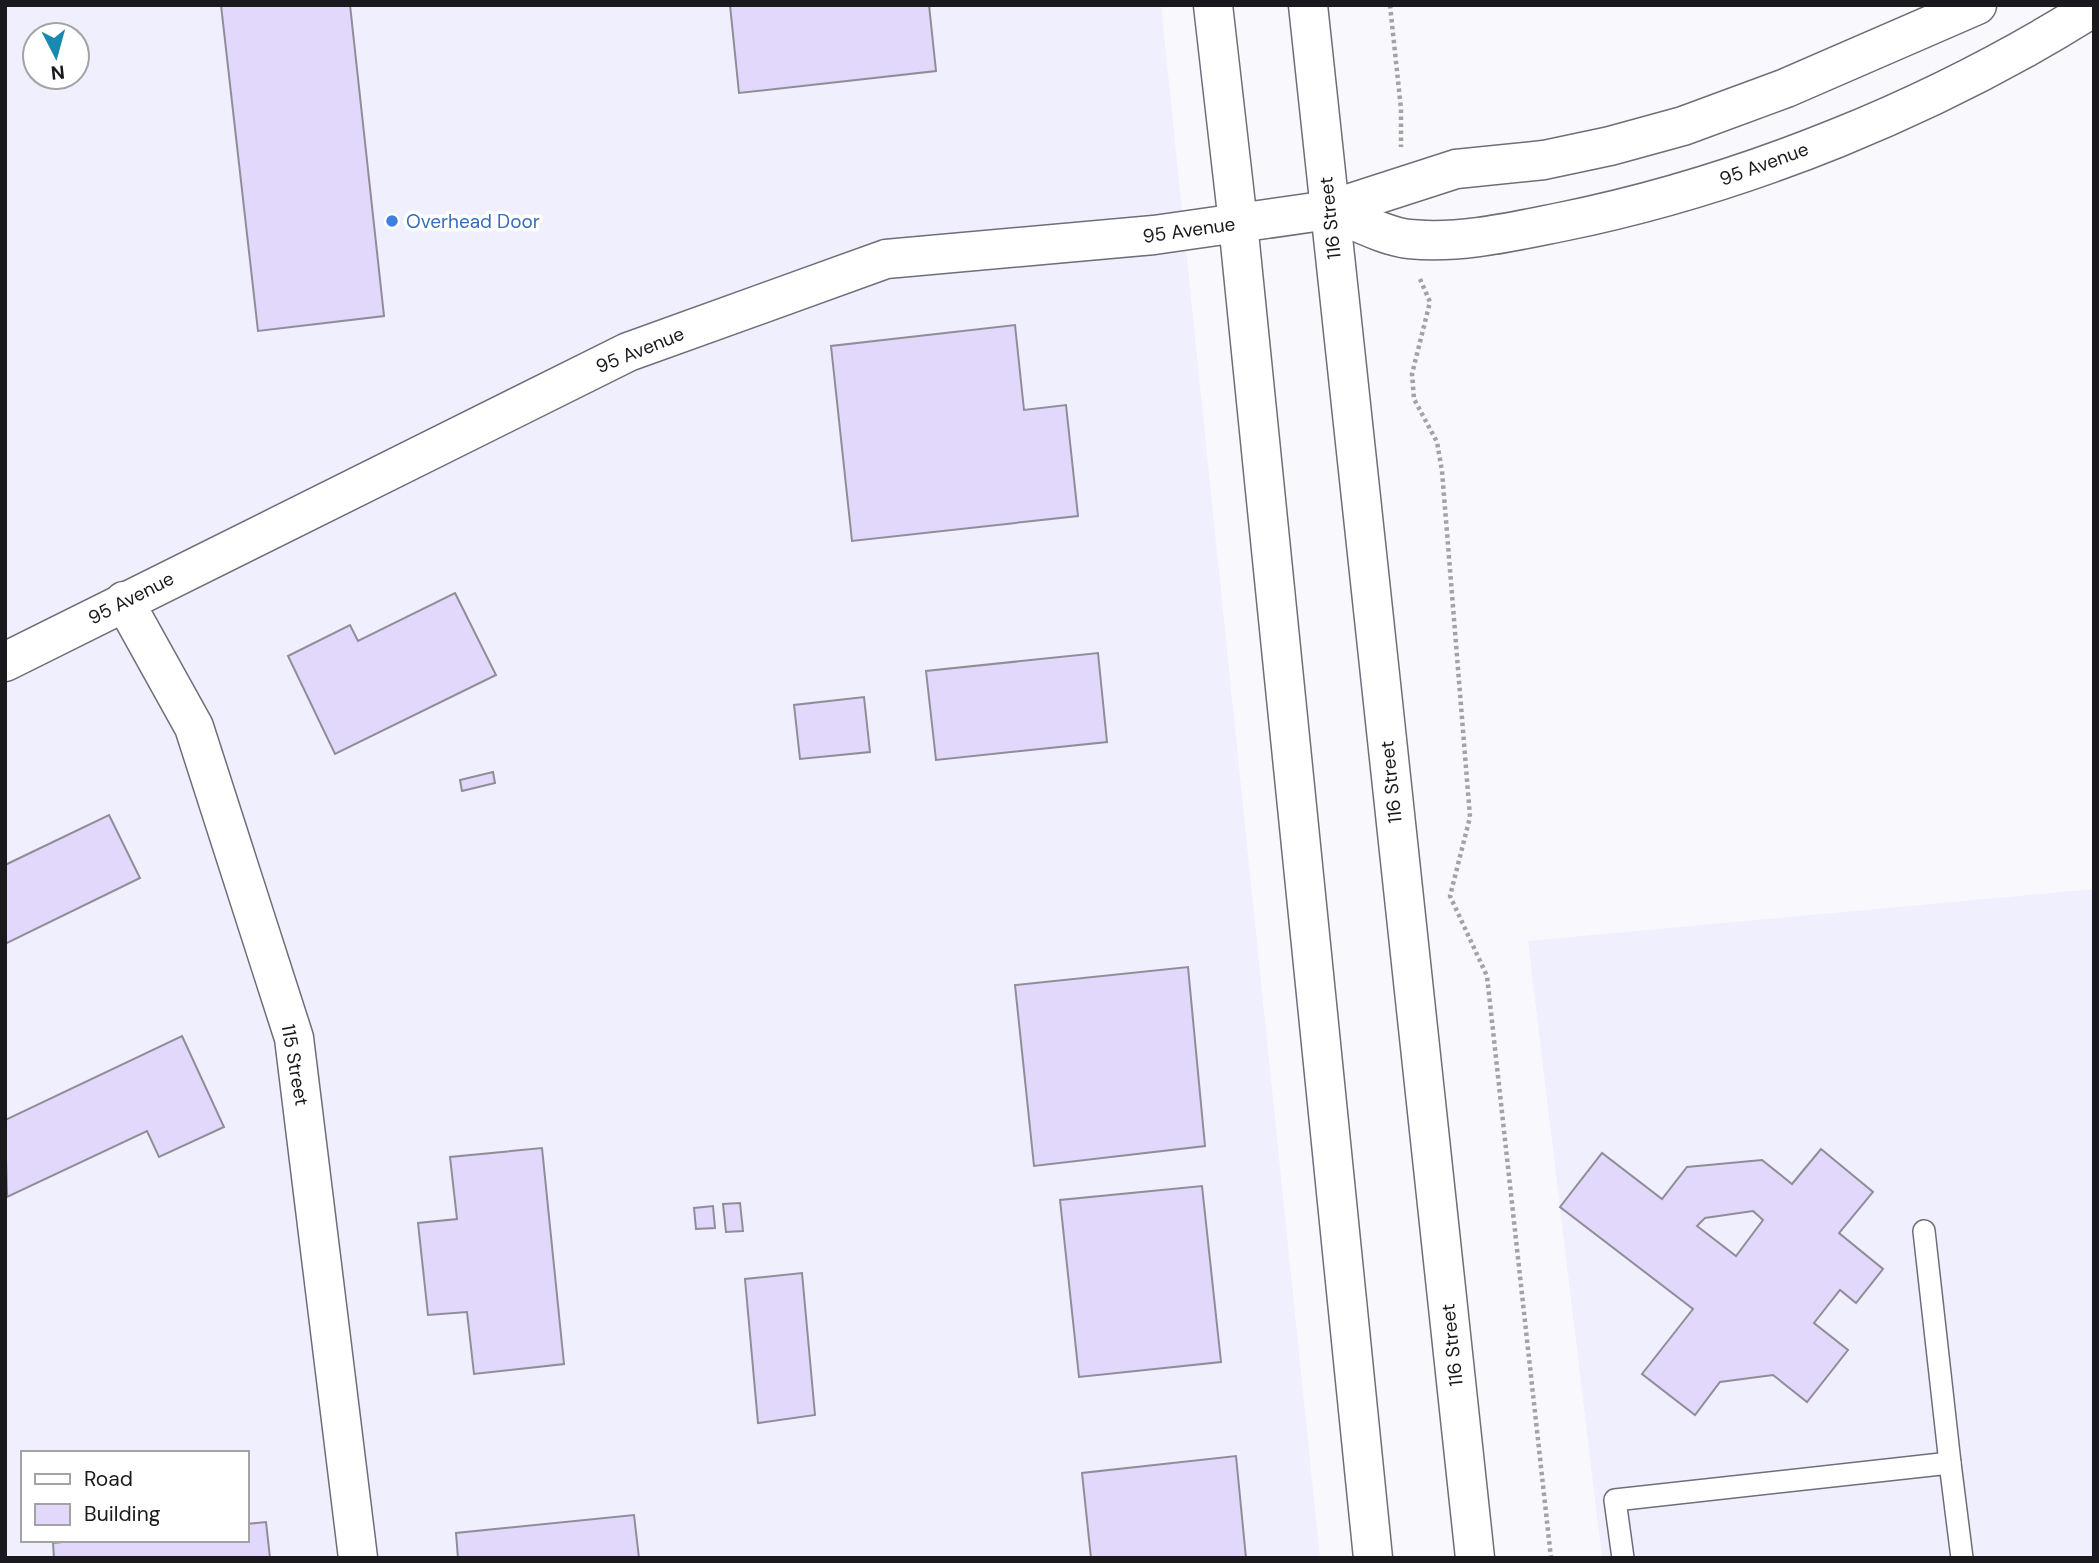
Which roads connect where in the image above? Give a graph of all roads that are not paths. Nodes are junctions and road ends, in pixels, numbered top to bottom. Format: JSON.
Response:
{"nodes":[{"id":1,"x":1213,"y":5,"type":"edge"},
{"id":2,"x":1308,"y":5,"type":"edge"},
{"id":3,"x":1977,"y":5,"type":"edge"},
{"id":4,"x":2094,"y":7,"type":"edge"},
{"id":5,"x":1329,"y":210,"type":"junction"},
{"id":6,"x":1238,"y":223,"type":"junction"},
{"id":7,"x":124,"y":601,"type":"junction"},
{"id":8,"x":5,"y":662,"type":"edge"},
{"id":9,"x":1924,"y":1231,"type":"dead end"},
{"id":10,"x":1950,"y":1463,"type":"junction"},
{"id":11,"x":358,"y":1558,"type":"edge"},
{"id":12,"x":1373,"y":1558,"type":"edge"},
{"id":13,"x":1475,"y":1558,"type":"edge"},
{"id":14,"x":1623,"y":1558,"type":"edge"},
{"id":15,"x":1962,"y":1558,"type":"edge"}],
"edges":[{"from":1,"to":6,"type":"street"},
{"from":2,"to":5,"type":"street","name":"116 Street"},
{"from":3,"to":5,"type":"street","name":"95 Avenue"},
{"from":4,"to":5,"type":"street","name":"95 Avenue"},
{"from":5,"to":6,"type":"street","name":"95 Avenue"},
{"from":5,"to":13,"type":"street","name":"116 Street"},
{"from":6,"to":7,"type":"street","name":"95 Avenue"},
{"from":6,"to":12,"type":"street"},
{"from":7,"to":8,"type":"street","name":"95 Avenue"},
{"from":7,"to":11,"type":"street","name":"115 Street"},
{"from":9,"to":10,"type":"lane"},
{"from":10,"to":14,"type":"lane"},
{"from":10,"to":15,"type":"lane"}]}
